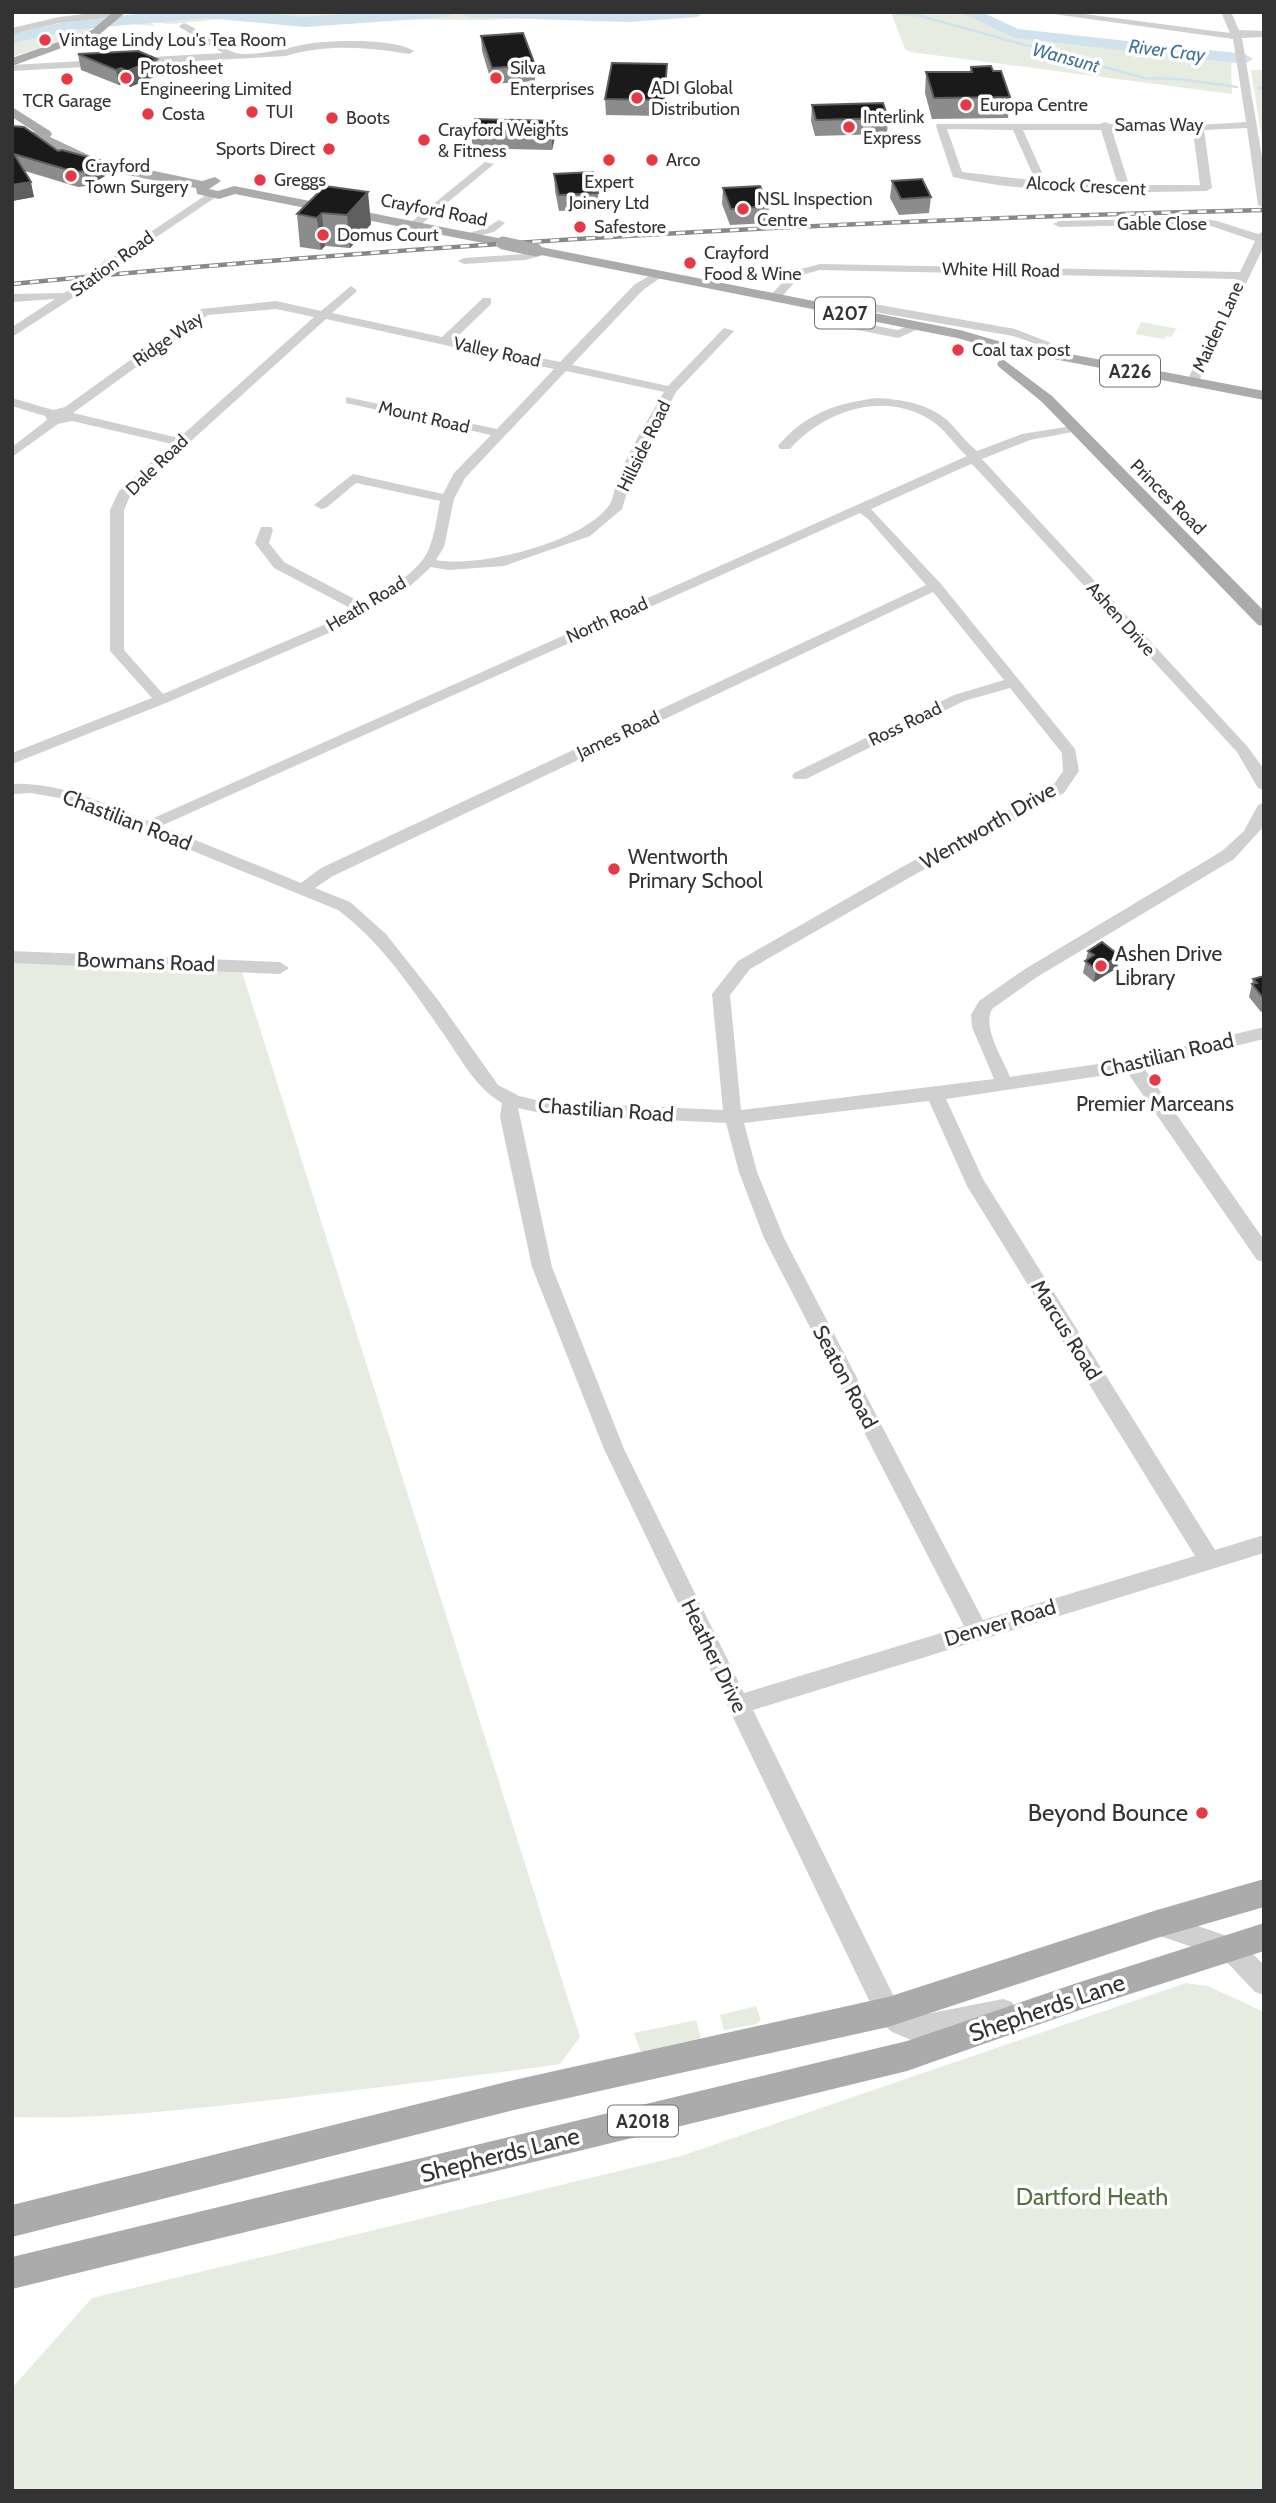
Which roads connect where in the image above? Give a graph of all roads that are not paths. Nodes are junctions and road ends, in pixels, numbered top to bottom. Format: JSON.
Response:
{"nodes":[{"id":1,"x":1044,"y":12,"type":"edge"},
{"id":2,"x":1226,"y":12,"type":"edge"},
{"id":3,"x":119,"y":13,"type":"edge"},
{"id":4,"x":184,"y":26,"type":"dead end"},
{"id":5,"x":12,"y":31,"type":"edge"},
{"id":6,"x":1264,"y":34,"type":"edge"},
{"id":7,"x":1238,"y":42,"type":"junction"},
{"id":8,"x":1255,"y":47,"type":"dead end"},
{"id":9,"x":409,"y":51,"type":"dead end"},
{"id":10,"x":235,"y":56,"type":"junction"},
{"id":11,"x":12,"y":62,"type":"edge"},
{"id":12,"x":12,"y":68,"type":"edge"},
{"id":13,"x":13,"y":112,"type":"edge"},
{"id":14,"x":1016,"y":125,"type":"junction"},
{"id":15,"x":1105,"y":125,"type":"junction"},
{"id":16,"x":1252,"y":125,"type":"junction"},
{"id":17,"x":940,"y":126,"type":"joint"},
{"id":18,"x":1198,"y":128,"type":"junction"},
{"id":19,"x":18,"y":131,"type":"edge"},
{"id":20,"x":56,"y":144,"type":"junction"},
{"id":21,"x":489,"y":164,"type":"dead end"},
{"id":22,"x":1034,"y":185,"type":"junction"},
{"id":23,"x":208,"y":190,"type":"junction"},
{"id":24,"x":1125,"y":190,"type":"junction"},
{"id":25,"x":1264,"y":205,"type":"edge"},
{"id":26,"x":1059,"y":224,"type":"dead end"},
{"id":27,"x":414,"y":225,"type":"junction"},
{"id":28,"x":465,"y":236,"type":"junction"},
{"id":29,"x":1262,"y":237,"type":"edge"},
{"id":30,"x":503,"y":243,"type":"junction"},
{"id":31,"x":540,"y":251,"type":"junction"},
{"id":32,"x":464,"y":261,"type":"dead end"},
{"id":33,"x":1242,"y":274,"type":"junction"},
{"id":34,"x":1264,"y":276,"type":"edge"},
{"id":35,"x":646,"y":278,"type":"junction"},
{"id":36,"x":351,"y":290,"type":"dead end"},
{"id":37,"x":67,"y":297,"type":"junction"},
{"id":38,"x":12,"y":298,"type":"edge"},
{"id":39,"x":773,"y":299,"type":"junction"},
{"id":40,"x":487,"y":301,"type":"dead end"},
{"id":41,"x":819,"y":308,"type":"junction"},
{"id":42,"x":847,"y":313,"type":"junction"},
{"id":43,"x":323,"y":314,"type":"junction"},
{"id":44,"x":918,"y":327,"type":"junction"},
{"id":45,"x":963,"y":329,"type":"junction"},
{"id":46,"x":729,"y":331,"type":"dead end"},
{"id":47,"x":12,"y":333,"type":"edge"},
{"id":48,"x":446,"y":341,"type":"junction"},
{"id":49,"x":1045,"y":343,"type":"dead end"},
{"id":50,"x":1023,"y":349,"type":"junction"},
{"id":51,"x":1003,"y":357,"type":"junction"},
{"id":52,"x":1069,"y":359,"type":"junction"},
{"id":53,"x":1033,"y":361,"type":"junction"},
{"id":54,"x":562,"y":366,"type":"junction"},
{"id":55,"x":1192,"y":383,"type":"junction"},
{"id":56,"x":671,"y":390,"type":"junction"},
{"id":57,"x":1264,"y":396,"type":"edge"},
{"id":58,"x":1047,"y":399,"type":"junction"},
{"id":59,"x":350,"y":400,"type":"dead end"},
{"id":60,"x":12,"y":402,"type":"edge"},
{"id":61,"x":70,"y":414,"type":"junction"},
{"id":62,"x":54,"y":417,"type":"junction"},
{"id":63,"x":1073,"y":428,"type":"junction"},
{"id":64,"x":498,"y":433,"type":"junction"},
{"id":65,"x":180,"y":442,"type":"junction"},
{"id":66,"x":785,"y":446,"type":"dead end"},
{"id":67,"x":12,"y":453,"type":"edge"},
{"id":68,"x":974,"y":458,"type":"junction"},
{"id":69,"x":447,"y":499,"type":"junction"},
{"id":70,"x":321,"y":505,"type":"dead end"},
{"id":71,"x":861,"y":508,"type":"junction"},
{"id":72,"x":266,"y":530,"type":"dead end"},
{"id":73,"x":428,"y":562,"type":"junction"},
{"id":74,"x":936,"y":587,"type":"junction"},
{"id":75,"x":364,"y":610,"type":"junction"},
{"id":76,"x":1264,"y":621,"type":"edge"},
{"id":77,"x":1013,"y":682,"type":"junction"},
{"id":78,"x":161,"y":700,"type":"junction"},
{"id":79,"x":12,"y":759,"type":"edge"},
{"id":80,"x":800,"y":776,"type":"dead end"},
{"id":81,"x":1264,"y":785,"type":"edge"},
{"id":82,"x":12,"y":789,"type":"edge"},
{"id":83,"x":1264,"y":808,"type":"edge"},
{"id":84,"x":146,"y":827,"type":"junction"},
{"id":85,"x":303,"y":889,"type":"junction"},
{"id":86,"x":12,"y":957,"type":"edge"},
{"id":87,"x":281,"y":968,"type":"dead end"},
{"id":88,"x":1264,"y":1033,"type":"edge"},
{"id":89,"x":1132,"y":1065,"type":"junction"},
{"id":90,"x":1005,"y":1085,"type":"junction"},
{"id":91,"x":935,"y":1094,"type":"junction"},
{"id":92,"x":514,"y":1101,"type":"junction"},
{"id":93,"x":733,"y":1116,"type":"junction"},
{"id":94,"x":1264,"y":1255,"type":"edge"},
{"id":95,"x":1264,"y":1544,"type":"edge"},
{"id":96,"x":1209,"y":1559,"type":"junction"},
{"id":97,"x":977,"y":1630,"type":"junction"},
{"id":98,"x":737,"y":1705,"type":"junction"},
{"id":99,"x":1264,"y":1893,"type":"edge"},
{"id":100,"x":1157,"y":1924,"type":"junction"},
{"id":101,"x":1264,"y":1937,"type":"edge"},
{"id":102,"x":1230,"y":1948,"type":"junction"},
{"id":103,"x":1264,"y":1983,"type":"edge"},
{"id":104,"x":1080,"y":1996,"type":"junction"},
{"id":105,"x":888,"y":2012,"type":"junction"},
{"id":106,"x":12,"y":2221,"type":"edge"},
{"id":107,"x":12,"y":2273,"type":"edge"}],
"edges":[{"from":1,"to":7,"type":"street"},
{"from":2,"to":7,"type":"street"},
{"from":3,"to":5,"type":"street"},
{"from":3,"to":11,"type":"main road"},
{"from":4,"to":10,"type":"street"},
{"from":6,"to":7,"type":"street"},
{"from":7,"to":8,"type":"street"},
{"from":7,"to":16,"type":"street"},
{"from":9,"to":10,"type":"street"},
{"from":10,"to":12,"type":"street"},
{"from":13,"to":19,"type":"main road","name":"Crayford Road","number":"A207"},
{"from":13,"to":20,"type":"main road","name":"Crayford Road","number":"A207"},
{"from":14,"to":15,"type":"street","name":"Samas Way"},
{"from":14,"to":17,"type":"street","name":"Samas Way"},
{"from":14,"to":22,"type":"street"},
{"from":15,"to":18,"type":"street","name":"Samas Way"},
{"from":15,"to":24,"type":"street"},
{"from":16,"to":18,"type":"street","name":"Samas Way"},
{"from":16,"to":25,"type":"street"},
{"from":17,"to":22,"type":"street","name":"Alcock Crescent"},
{"from":18,"to":24,"type":"street","name":"Alcock Crescent"},
{"from":19,"to":20,"type":"main road","name":"Crayford Road","number":"A207"},
{"from":20,"to":23,"type":"main road","name":"Crayford Road","number":"A207"},
{"from":21,"to":27,"type":"street"},
{"from":22,"to":24,"type":"street","name":"Alcock Crescent"},
{"from":23,"to":27,"type":"main road","name":"Crayford Road","number":"A207"},
{"from":23,"to":37,"type":"street","name":"Station Road","bridge":true},
{"from":26,"to":29,"type":"street","name":"Gable Close"},
{"from":27,"to":28,"type":"main road","name":"Crayford Road","number":"A207"},
{"from":28,"to":30,"type":"main road","name":"Crayford Road","number":"A207"},
{"from":28,"to":30,"type":"street"},
{"from":29,"to":33,"type":"street","name":"Maiden Lane"},
{"from":30,"to":31,"type":"main road","name":"Crayford Road","number":"A207","bridge":true},
{"from":31,"to":32,"type":"street","name":"Crayford Road"},
{"from":31,"to":35,"type":"main road","name":"Crayford Road","number":"A207"},
{"from":33,"to":34,"type":"street","name":"White Hill Road"},
{"from":33,"to":39,"type":"street","name":"White Hill Road"},
{"from":33,"to":55,"type":"street","name":"Maiden Lane"},
{"from":35,"to":39,"type":"main road","name":"Crayford Road","number":"A207"},
{"from":35,"to":54,"type":"street","name":"Heath Road"},
{"from":36,"to":43,"type":"street","name":"Dale Road"},
{"from":37,"to":38,"type":"street"},
{"from":37,"to":47,"type":"street","name":"Station Road"},
{"from":39,"to":41,"type":"main road","name":"Crayford Road","number":"A207"},
{"from":40,"to":48,"type":"street"},
{"from":41,"to":42,"type":"main road","name":"Crayford Road","number":"A207"},
{"from":41,"to":44,"type":"street","name":"Crayford Road"},
{"from":42,"to":44,"type":"main road","name":"Crayford Road","number":"A207"},
{"from":42,"to":45,"type":"street","name":"Crayford Road"},
{"from":43,"to":48,"type":"street","name":"Valley Road"},
{"from":43,"to":61,"type":"street","name":"Ridge Way"},
{"from":43,"to":65,"type":"street","name":"Dale Road"},
{"from":44,"to":45,"type":"main road","name":"Crayford Road","number":"A207"},
{"from":44,"to":51,"type":"main road","name":"Crayford Road","number":"A207"},
{"from":45,"to":49,"type":"street","name":"Crayford Road"},
{"from":45,"to":51,"type":"main road","name":"Crayford Road","number":"A207"},
{"from":46,"to":56,"type":"street","name":"Hillside Road"},
{"from":48,"to":54,"type":"street","name":"Valley Road"},
{"from":50,"to":51,"type":"main road","number":"A207"},
{"from":50,"to":52,"type":"main road","number":"A226"},
{"from":50,"to":53,"type":"main road"},
{"from":51,"to":53,"type":"main road","number":"A207"},
{"from":51,"to":58,"type":"main road","name":"Princes Road"},
{"from":52,"to":53,"type":"main road","number":"A226"},
{"from":52,"to":55,"type":"main road","number":"A226"},
{"from":53,"to":58,"type":"main road","name":"Princes Road"},
{"from":54,"to":56,"type":"street","name":"Valley Road"},
{"from":54,"to":64,"type":"street","name":"Heath Road"},
{"from":55,"to":57,"type":"main road","number":"A226"},
{"from":56,"to":73,"type":"street","name":"Hillside Road"},
{"from":58,"to":63,"type":"main road","name":"Princes Road"},
{"from":59,"to":64,"type":"street","name":"Mount Road"},
{"from":60,"to":62,"type":"street"},
{"from":61,"to":62,"type":"street"},
{"from":61,"to":65,"type":"street"},
{"from":62,"to":67,"type":"street"},
{"from":63,"to":68,"type":"street","name":"North Road"},
{"from":63,"to":76,"type":"main road","name":"Princes Road"},
{"from":64,"to":69,"type":"street","name":"Heath Road"},
{"from":65,"to":78,"type":"street","name":"Dale Road"},
{"from":66,"to":68,"type":"street","name":"Ashen Drive"},
{"from":68,"to":71,"type":"street","name":"North Road"},
{"from":68,"to":81,"type":"street","name":"Ashen Drive"},
{"from":69,"to":70,"type":"street"},
{"from":69,"to":73,"type":"street","name":"Heath Road"},
{"from":71,"to":74,"type":"street","name":"Wentworth Drive"},
{"from":71,"to":84,"type":"street","name":"North Road"},
{"from":72,"to":75,"type":"street"},
{"from":73,"to":75,"type":"street","name":"Heath Road"},
{"from":74,"to":77,"type":"street","name":"Wentworth Drive"},
{"from":74,"to":85,"type":"street","name":"James Road"},
{"from":75,"to":78,"type":"street","name":"Heath Road"},
{"from":77,"to":80,"type":"street","name":"Ross Road"},
{"from":77,"to":93,"type":"street","name":"Wentworth Drive"},
{"from":78,"to":79,"type":"street","name":"Heath Road"},
{"from":82,"to":84,"type":"street","name":"Chastilian Road"},
{"from":83,"to":90,"type":"street"},
{"from":84,"to":85,"type":"street","name":"Chastilian Road"},
{"from":85,"to":92,"type":"street","name":"Chastilian Road"},
{"from":86,"to":87,"type":"street","name":"Bowmans Road"},
{"from":88,"to":89,"type":"street","name":"Chastilian Road"},
{"from":89,"to":90,"type":"street","name":"Chastilian Road"},
{"from":89,"to":94,"type":"street"},
{"from":90,"to":91,"type":"street","name":"Chastilian Road"},
{"from":91,"to":93,"type":"street","name":"Chastilian Road"},
{"from":91,"to":96,"type":"street","name":"Marcus Road"},
{"from":92,"to":93,"type":"street","name":"Chastilian Road"},
{"from":92,"to":98,"type":"street","name":"Heather Drive"},
{"from":93,"to":97,"type":"street","name":"Seaton Road"},
{"from":95,"to":96,"type":"street","name":"Denver Road"},
{"from":96,"to":97,"type":"street","name":"Denver Road"},
{"from":97,"to":98,"type":"street","name":"Denver Road"},
{"from":98,"to":105,"type":"street","name":"Heather Drive"},
{"from":99,"to":100,"type":"main road","name":"Shepherds Lane","number":"A2018"},
{"from":100,"to":102,"type":"street"},
{"from":100,"to":105,"type":"main road","name":"Shepherds Lane","number":"A2018"},
{"from":101,"to":102,"type":"main road","name":"Shepherds Lane","number":"A2018"},
{"from":102,"to":103,"type":"street"},
{"from":102,"to":104,"type":"main road","name":"Shepherds Lane","number":"A2018"},
{"from":104,"to":105,"type":"street"},
{"from":104,"to":107,"type":"main road","name":"Shepherds Lane","number":"A2018"},
{"from":105,"to":106,"type":"main road","name":"Shepherds Lane","number":"A2018"}]}
